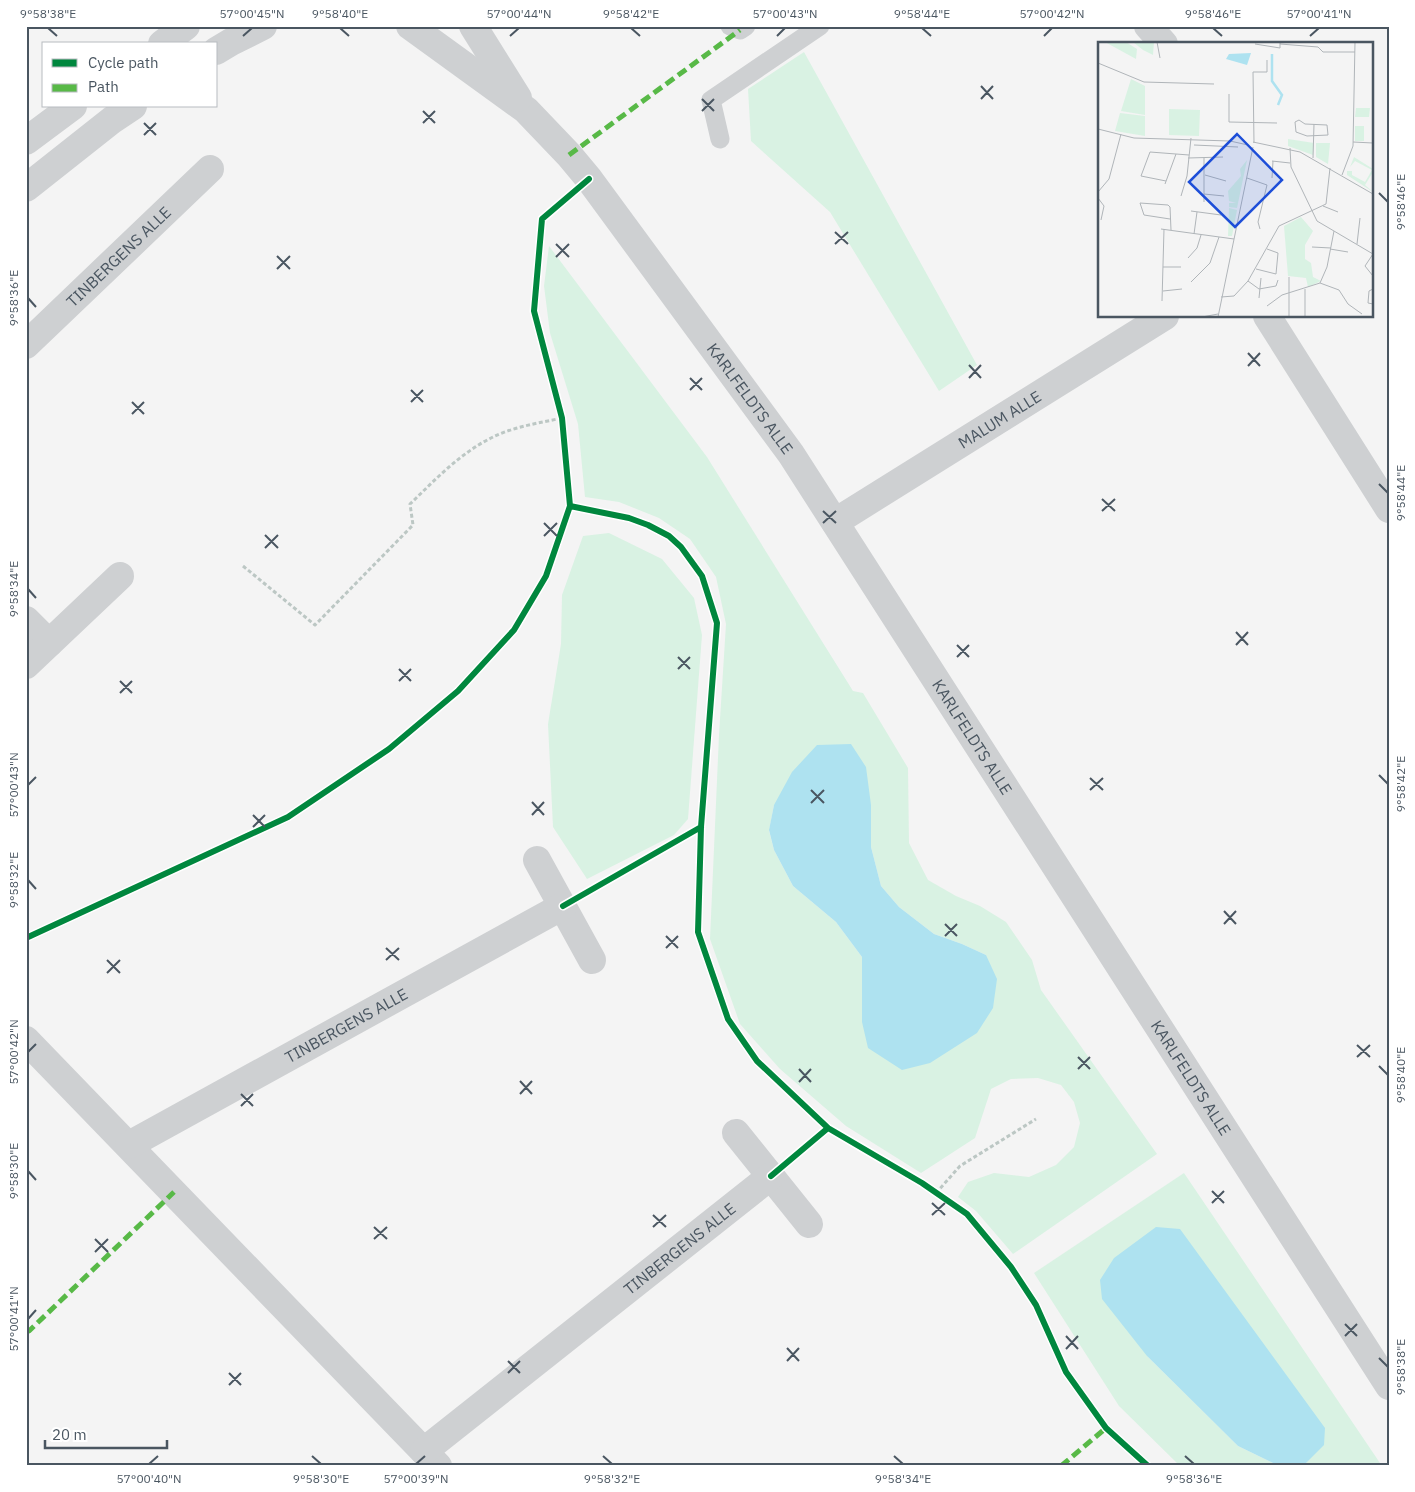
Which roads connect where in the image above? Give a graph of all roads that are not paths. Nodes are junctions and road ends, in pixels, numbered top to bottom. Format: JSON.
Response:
{"nodes":[{"id":1,"x":186,"y":26,"type":"edge"},
{"id":2,"x":264,"y":26,"type":"edge"},
{"id":3,"x":410,"y":26,"type":"edge"},
{"id":4,"x":474,"y":26,"type":"edge"},
{"id":5,"x":730,"y":26,"type":"edge"},
{"id":6,"x":746,"y":26,"type":"edge"},
{"id":7,"x":820,"y":26,"type":"edge"},
{"id":8,"x":1148,"y":26,"type":"edge"},
{"id":9,"x":165,"y":42,"type":"edge"},
{"id":10,"x":1162,"y":42,"type":"edge"},
{"id":11,"x":218,"y":50,"type":"edge"},
{"id":12,"x":71,"y":108,"type":"edge"},
{"id":13,"x":130,"y":108,"type":"edge"},
{"id":14,"x":526,"y":110,"type":"junction"},
{"id":15,"x":720,"y":139,"type":"dead end"},
{"id":16,"x":26,"y":141,"type":"edge"},
{"id":17,"x":210,"y":169,"type":"dead end"},
{"id":18,"x":26,"y":188,"type":"edge"},
{"id":19,"x":1162,"y":318,"type":"edge"},
{"id":20,"x":1268,"y":318,"type":"edge"},
{"id":21,"x":26,"y":345,"type":"edge"},
{"id":22,"x":1389,"y":509,"type":"edge"},
{"id":23,"x":835,"y":522,"type":"junction"},
{"id":24,"x":120,"y":576,"type":"dead end"},
{"id":25,"x":26,"y":620,"type":"edge"},
{"id":26,"x":49,"y":643,"type":"junction"},
{"id":27,"x":26,"y":665,"type":"edge"},
{"id":28,"x":537,"y":860,"type":"dead end"},
{"id":29,"x":563,"y":906,"type":"junction"},
{"id":30,"x":592,"y":960,"type":"dead end"},
{"id":31,"x":26,"y":1040,"type":"edge"},
{"id":32,"x":736,"y":1133,"type":"dead end"},
{"id":33,"x":129,"y":1145,"type":"junction"},
{"id":34,"x":771,"y":1176,"type":"junction"},
{"id":35,"x":810,"y":1224,"type":"dead end"},
{"id":36,"x":1389,"y":1386,"type":"edge"},
{"id":37,"x":431,"y":1459,"type":"edge"}],
"edges":[{"from":1,"to":9,"type":"street"},
{"from":2,"to":11,"type":"street"},
{"from":3,"to":14,"type":"street","name":"KARLFELDTS ALLE"},
{"from":4,"to":14,"type":"street","name":"KARLFELDTS ALLE"},
{"from":5,"to":6,"type":"lane"},
{"from":7,"to":15,"type":"lane"},
{"from":8,"to":10,"type":"street"},
{"from":12,"to":16,"type":"street"},
{"from":13,"to":18,"type":"street"},
{"from":14,"to":23,"type":"street","name":"KARLFELDTS ALLE"},
{"from":17,"to":21,"type":"street","name":"TINBERGENS ALLE"},
{"from":19,"to":23,"type":"street","name":"MALUM ALLE"},
{"from":20,"to":22,"type":"street"},
{"from":23,"to":36,"type":"street","name":"KARLFELDTS ALLE"},
{"from":24,"to":26,"type":"street"},
{"from":25,"to":26,"type":"street"},
{"from":26,"to":27,"type":"street"},
{"from":28,"to":29,"type":"street"},
{"from":29,"to":30,"type":"street"},
{"from":29,"to":33,"type":"street","name":"TINBERGENS ALLE"},
{"from":31,"to":33,"type":"street","name":"TINBERGENS ALLE"},
{"from":32,"to":34,"type":"street"},
{"from":33,"to":37,"type":"street","name":"TINBERGENS ALLE"},
{"from":34,"to":35,"type":"street"},
{"from":34,"to":37,"type":"street","name":"TINBERGENS ALLE"}]}
